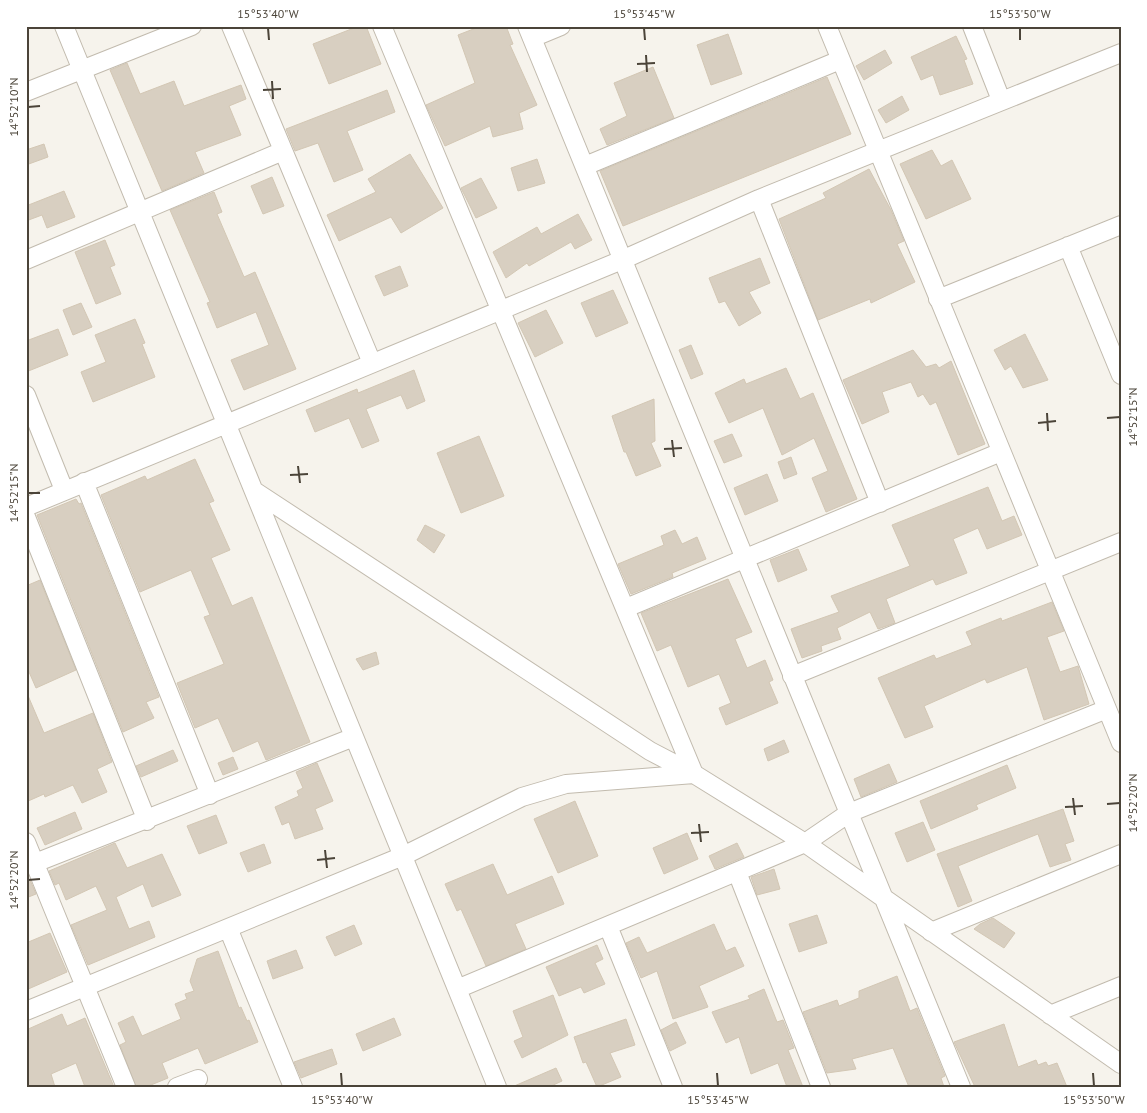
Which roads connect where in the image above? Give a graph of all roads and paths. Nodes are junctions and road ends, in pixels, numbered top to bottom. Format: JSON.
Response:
{"nodes":[{"id":1,"x":64,"y":26,"type":"edge"},
{"id":2,"x":192,"y":26,"type":"edge"},
{"id":3,"x":231,"y":26,"type":"edge"},
{"id":4,"x":382,"y":26,"type":"edge"},
{"id":5,"x":560,"y":26,"type":"edge"},
{"id":6,"x":827,"y":26,"type":"edge"},
{"id":7,"x":972,"y":26,"type":"edge"},
{"id":8,"x":530,"y":32,"type":"edge"},
{"id":9,"x":1121,"y":53,"type":"edge"},
{"id":10,"x":840,"y":60,"type":"junction"},
{"id":11,"x":82,"y":69,"type":"junction"},
{"id":12,"x":26,"y":92,"type":"edge"},
{"id":13,"x":1001,"y":100,"type":"junction"},
{"id":14,"x":879,"y":150,"type":"junction"},
{"id":15,"x":283,"y":151,"type":"junction"},
{"id":16,"x":585,"y":166,"type":"junction"},
{"id":17,"x":759,"y":199,"type":"junction"},
{"id":18,"x":139,"y":210,"type":"junction"},
{"id":19,"x":1121,"y":225,"type":"edge"},
{"id":20,"x":1068,"y":246,"type":"junction"},
{"id":21,"x":26,"y":260,"type":"edge"},
{"id":22,"x":622,"y":260,"type":"junction"},
{"id":23,"x":938,"y":299,"type":"junction"},
{"id":24,"x":502,"y":310,"type":"junction"},
{"id":25,"x":372,"y":363,"type":"junction"},
{"id":26,"x":1121,"y":376,"type":"edge"},
{"id":27,"x":26,"y":395,"type":"edge"},
{"id":28,"x":226,"y":424,"type":"junction"},
{"id":29,"x":1001,"y":452,"type":"junction"},
{"id":30,"x":84,"y":482,"type":"junction"},
{"id":31,"x":64,"y":490,"type":"junction"},
{"id":32,"x":256,"y":492,"type":"junction"},
{"id":33,"x":880,"y":503,"type":"junction"},
{"id":34,"x":26,"y":507,"type":"edge"},
{"id":35,"x":26,"y":517,"type":"edge"},
{"id":36,"x":1121,"y":542,"type":"edge"},
{"id":37,"x":744,"y":559,"type":"junction"},
{"id":38,"x":1050,"y":571,"type":"junction"},
{"id":39,"x":626,"y":608,"type":"junction"},
{"id":40,"x":792,"y":676,"type":"junction"},
{"id":41,"x":1107,"y":709,"type":"junction"},
{"id":42,"x":354,"y":737,"type":"junction"},
{"id":43,"x":1121,"y":743,"type":"edge"},
{"id":44,"x":694,"y":774,"type":"junction"},
{"id":45,"x":210,"y":795,"type":"junction"},
{"id":46,"x":849,"y":813,"type":"junction"},
{"id":47,"x":147,"y":820,"type":"junction"},
{"id":48,"x":26,"y":842,"type":"edge"},
{"id":49,"x":805,"y":843,"type":"junction"},
{"id":50,"x":1121,"y":854,"type":"edge"},
{"id":51,"x":403,"y":856,"type":"junction"},
{"id":52,"x":35,"y":863,"type":"junction"},
{"id":53,"x":737,"y":872,"type":"junction"},
{"id":54,"x":883,"y":897,"type":"junction"},
{"id":55,"x":608,"y":926,"type":"junction"},
{"id":56,"x":228,"y":928,"type":"junction"},
{"id":57,"x":931,"y":932,"type":"junction"},
{"id":58,"x":85,"y":985,"type":"junction"},
{"id":59,"x":1121,"y":986,"type":"edge"},
{"id":60,"x":457,"y":989,"type":"junction"},
{"id":61,"x":26,"y":1011,"type":"edge"},
{"id":62,"x":1050,"y":1015,"type":"junction"},
{"id":63,"x":1121,"y":1064,"type":"edge"},
{"id":64,"x":198,"y":1079,"type":"dead end"},
{"id":65,"x":126,"y":1087,"type":"edge"},
{"id":66,"x":177,"y":1087,"type":"edge"},
{"id":67,"x":293,"y":1087,"type":"edge"},
{"id":68,"x":497,"y":1087,"type":"edge"},
{"id":69,"x":673,"y":1087,"type":"edge"},
{"id":70,"x":821,"y":1087,"type":"edge"},
{"id":71,"x":961,"y":1087,"type":"edge"}],
"edges":[{"from":1,"to":11,"type":"street"},
{"from":2,"to":11,"type":"street"},
{"from":3,"to":15,"type":"street"},
{"from":4,"to":24,"type":"street"},
{"from":5,"to":8,"type":"street"},
{"from":6,"to":10,"type":"street"},
{"from":7,"to":13,"type":"street"},
{"from":8,"to":16,"type":"street"},
{"from":9,"to":13,"type":"street"},
{"from":10,"to":14,"type":"street"},
{"from":10,"to":16,"type":"street"},
{"from":11,"to":12,"type":"street"},
{"from":11,"to":18,"type":"street"},
{"from":13,"to":14,"type":"street"},
{"from":14,"to":17,"type":"street"},
{"from":14,"to":23,"type":"street"},
{"from":15,"to":18,"type":"street"},
{"from":15,"to":25,"type":"street"},
{"from":16,"to":22,"type":"street"},
{"from":17,"to":22,"type":"street"},
{"from":17,"to":33,"type":"street"},
{"from":18,"to":21,"type":"street"},
{"from":18,"to":28,"type":"street"},
{"from":19,"to":20,"type":"street"},
{"from":20,"to":23,"type":"street"},
{"from":20,"to":26,"type":"street"},
{"from":22,"to":24,"type":"street"},
{"from":22,"to":37,"type":"street"},
{"from":23,"to":29,"type":"street"},
{"from":24,"to":25,"type":"street"},
{"from":24,"to":39,"type":"street"},
{"from":25,"to":28,"type":"street"},
{"from":27,"to":31,"type":"street"},
{"from":28,"to":30,"type":"street"},
{"from":28,"to":32,"type":"street"},
{"from":29,"to":33,"type":"street"},
{"from":29,"to":38,"type":"street"},
{"from":30,"to":31,"type":"street"},
{"from":30,"to":45,"type":"street"},
{"from":31,"to":34,"type":"street"},
{"from":32,"to":42,"type":"street"},
{"from":32,"to":44,"type":"street"},
{"from":33,"to":37,"type":"street"},
{"from":35,"to":47,"type":"street"},
{"from":36,"to":38,"type":"street"},
{"from":37,"to":39,"type":"street"},
{"from":37,"to":40,"type":"street"},
{"from":38,"to":40,"type":"street"},
{"from":38,"to":41,"type":"street"},
{"from":39,"to":44,"type":"street"},
{"from":40,"to":46,"type":"street"},
{"from":41,"to":43,"type":"street"},
{"from":41,"to":46,"type":"street"},
{"from":42,"to":45,"type":"street"},
{"from":42,"to":51,"type":"street"},
{"from":44,"to":49,"type":"street"},
{"from":44,"to":51,"type":"street"},
{"from":45,"to":47,"type":"street"},
{"from":46,"to":49,"type":"street"},
{"from":46,"to":54,"type":"street"},
{"from":47,"to":52,"type":"street"},
{"from":48,"to":52,"type":"street"},
{"from":49,"to":53,"type":"street"},
{"from":49,"to":54,"type":"street"},
{"from":50,"to":57,"type":"street"},
{"from":51,"to":56,"type":"street"},
{"from":51,"to":60,"type":"street"},
{"from":52,"to":58,"type":"street"},
{"from":53,"to":55,"type":"street"},
{"from":53,"to":70,"type":"street"},
{"from":54,"to":57,"type":"street"},
{"from":54,"to":71,"type":"street"},
{"from":55,"to":60,"type":"street"},
{"from":55,"to":69,"type":"street"},
{"from":56,"to":58,"type":"street"},
{"from":56,"to":67,"type":"street"},
{"from":57,"to":62,"type":"street"},
{"from":58,"to":61,"type":"street"},
{"from":58,"to":65,"type":"street"},
{"from":59,"to":62,"type":"street"},
{"from":60,"to":68,"type":"street"},
{"from":62,"to":63,"type":"street"},
{"from":64,"to":66,"type":"street"}]}
